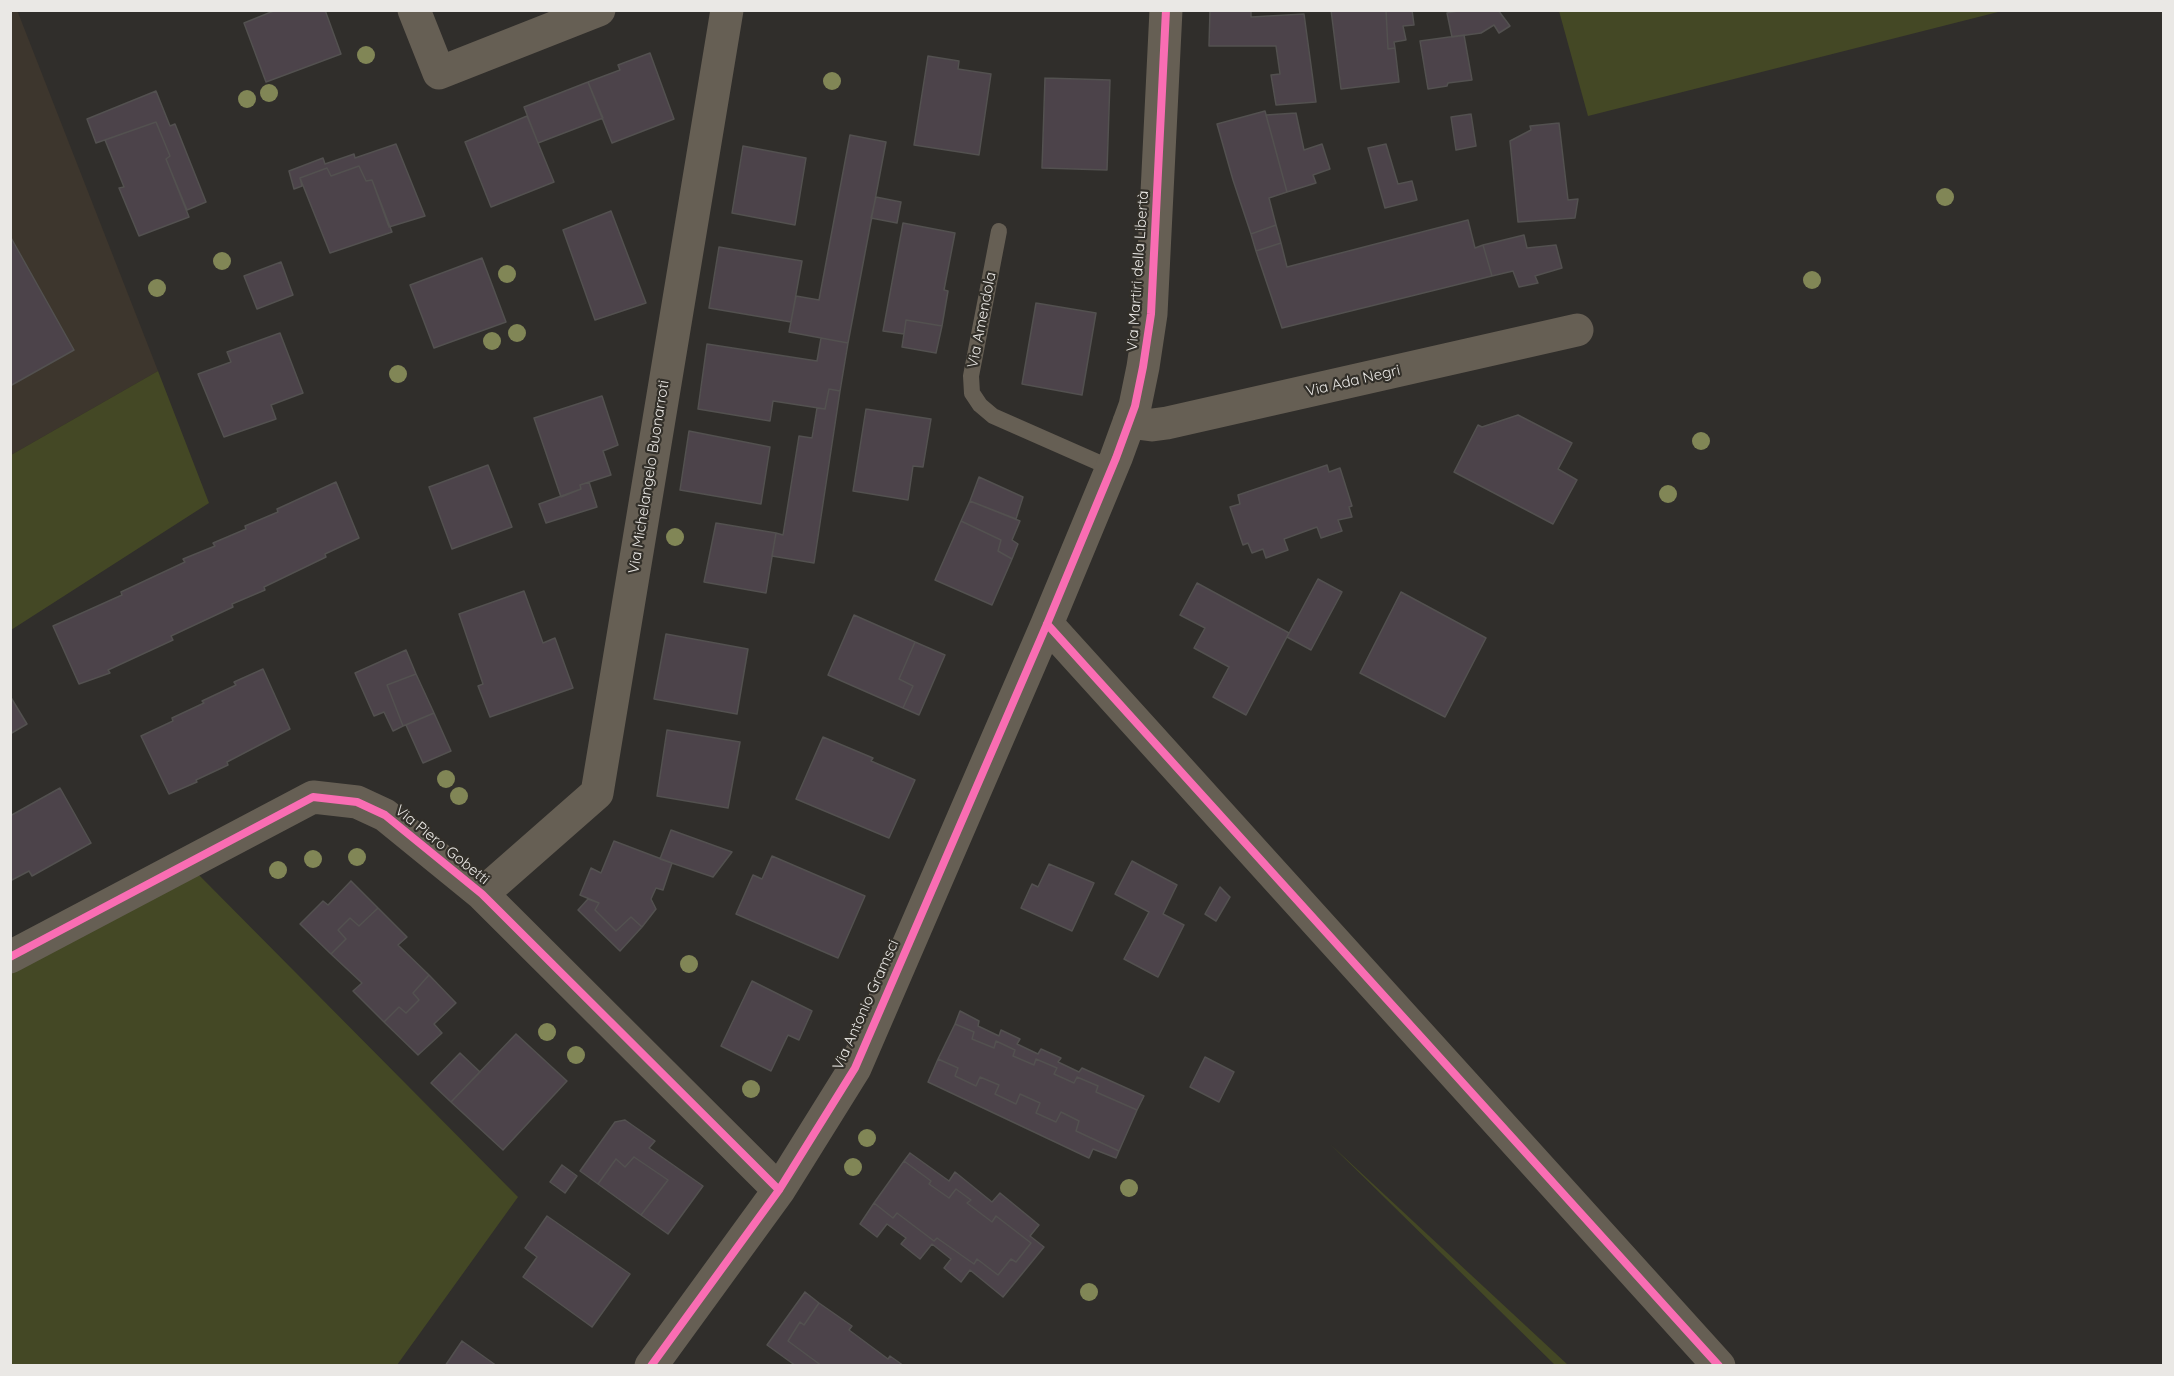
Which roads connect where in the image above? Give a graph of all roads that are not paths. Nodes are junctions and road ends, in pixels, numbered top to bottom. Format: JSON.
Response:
{"nodes":[{"id":1,"x":414,"y":10,"type":"edge"},
{"id":2,"x":599,"y":10,"type":"edge"},
{"id":3,"x":727,"y":10,"type":"edge"},
{"id":4,"x":1166,"y":10,"type":"edge"},
{"id":5,"x":999,"y":231,"type":"dead end"},
{"id":6,"x":1576,"y":330,"type":"dead end"},
{"id":7,"x":1129,"y":422,"type":"junction"},
{"id":8,"x":1111,"y":468,"type":"junction"},
{"id":9,"x":1047,"y":624,"type":"junction"},
{"id":10,"x":482,"y":894,"type":"junction"},
{"id":11,"x":10,"y":957,"type":"edge"},
{"id":12,"x":778,"y":1190,"type":"junction"},
{"id":13,"x":651,"y":1365,"type":"edge"},
{"id":14,"x":1719,"y":1365,"type":"edge"}],
"edges":[{"from":1,"to":2,"type":"street"},
{"from":3,"to":10,"type":"street","name":"Via Michelangelo Buonarroti"},
{"from":4,"to":7,"type":"street","name":"Via Martiri della Libertà"},
{"from":5,"to":8,"type":"lane","name":"Via Amendola"},
{"from":6,"to":7,"type":"street","name":"Via Ada Negri"},
{"from":7,"to":8,"type":"street","name":"Via Martiri della Libertà"},
{"from":8,"to":9,"type":"street","name":"Via Martiri della Libertà"},
{"from":9,"to":12,"type":"street","name":"Via Antonio Gramsci"},
{"from":9,"to":14,"type":"street"},
{"from":10,"to":11,"type":"street","name":"Via Piero Gobetti"},
{"from":10,"to":12,"type":"street","name":"Via Piero Gobetti"},
{"from":12,"to":13,"type":"street","name":"Via Antonio Gramsci"}]}
